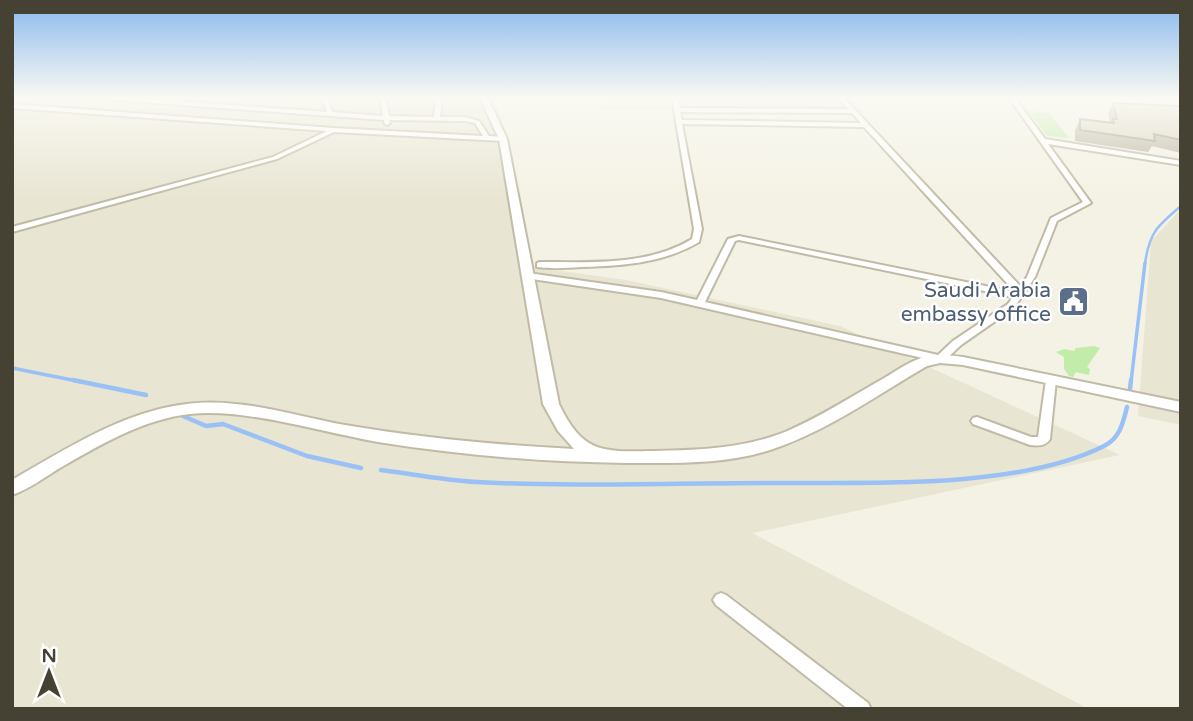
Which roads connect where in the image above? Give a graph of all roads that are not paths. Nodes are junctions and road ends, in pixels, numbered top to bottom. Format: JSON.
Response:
{"nodes":[{"id":1,"x":330,"y":132,"type":"edge"},
{"id":2,"x":362,"y":132,"type":"edge"},
{"id":3,"x":399,"y":132,"type":"edge"},
{"id":4,"x":482,"y":132,"type":"edge"},
{"id":5,"x":500,"y":132,"type":"edge"},
{"id":6,"x":680,"y":132,"type":"edge"},
{"id":7,"x":872,"y":132,"type":"edge"},
{"id":8,"x":1037,"y":132,"type":"edge"},
{"id":9,"x":403,"y":134,"type":"junction"},
{"id":10,"x":486,"y":138,"type":"junction"},
{"id":11,"x":503,"y":139,"type":"junction"},
{"id":12,"x":1044,"y":141,"type":"junction"},
{"id":13,"x":1181,"y":163,"type":"edge"},
{"id":14,"x":12,"y":230,"type":"edge"},
{"id":15,"x":540,"y":265,"type":"dead end"},
{"id":16,"x":528,"y":276,"type":"junction"},
{"id":17,"x":1019,"y":293,"type":"junction"},
{"id":18,"x":700,"y":304,"type":"junction"},
{"id":19,"x":940,"y":359,"type":"junction"},
{"id":20,"x":1051,"y":380,"type":"junction"},
{"id":21,"x":1181,"y":407,"type":"edge"},
{"id":22,"x":976,"y":421,"type":"dead end"},
{"id":23,"x":600,"y":456,"type":"junction"},
{"id":24,"x":12,"y":488,"type":"edge"},
{"id":25,"x":721,"y":600,"type":"dead end"},
{"id":26,"x":862,"y":709,"type":"edge"}],
"edges":[{"from":1,"to":14,"type":"street"},
{"from":2,"to":9,"type":"street"},
{"from":3,"to":9,"type":"street"},
{"from":4,"to":10,"type":"street"},
{"from":5,"to":11,"type":"street"},
{"from":6,"to":15,"type":"street"},
{"from":7,"to":17,"type":"street"},
{"from":8,"to":12,"type":"street"},
{"from":9,"to":10,"type":"street"},
{"from":10,"to":11,"type":"street"},
{"from":11,"to":16,"type":"street"},
{"from":12,"to":13,"type":"street"},
{"from":12,"to":17,"type":"street"},
{"from":16,"to":18,"type":"street"},
{"from":16,"to":23,"type":"street"},
{"from":17,"to":18,"type":"street"},
{"from":17,"to":19,"type":"street"},
{"from":18,"to":19,"type":"street"},
{"from":19,"to":20,"type":"street"},
{"from":19,"to":23,"type":"street"},
{"from":20,"to":21,"type":"street"},
{"from":20,"to":22,"type":"street"},
{"from":23,"to":24,"type":"street"},
{"from":25,"to":26,"type":"street"}]}
